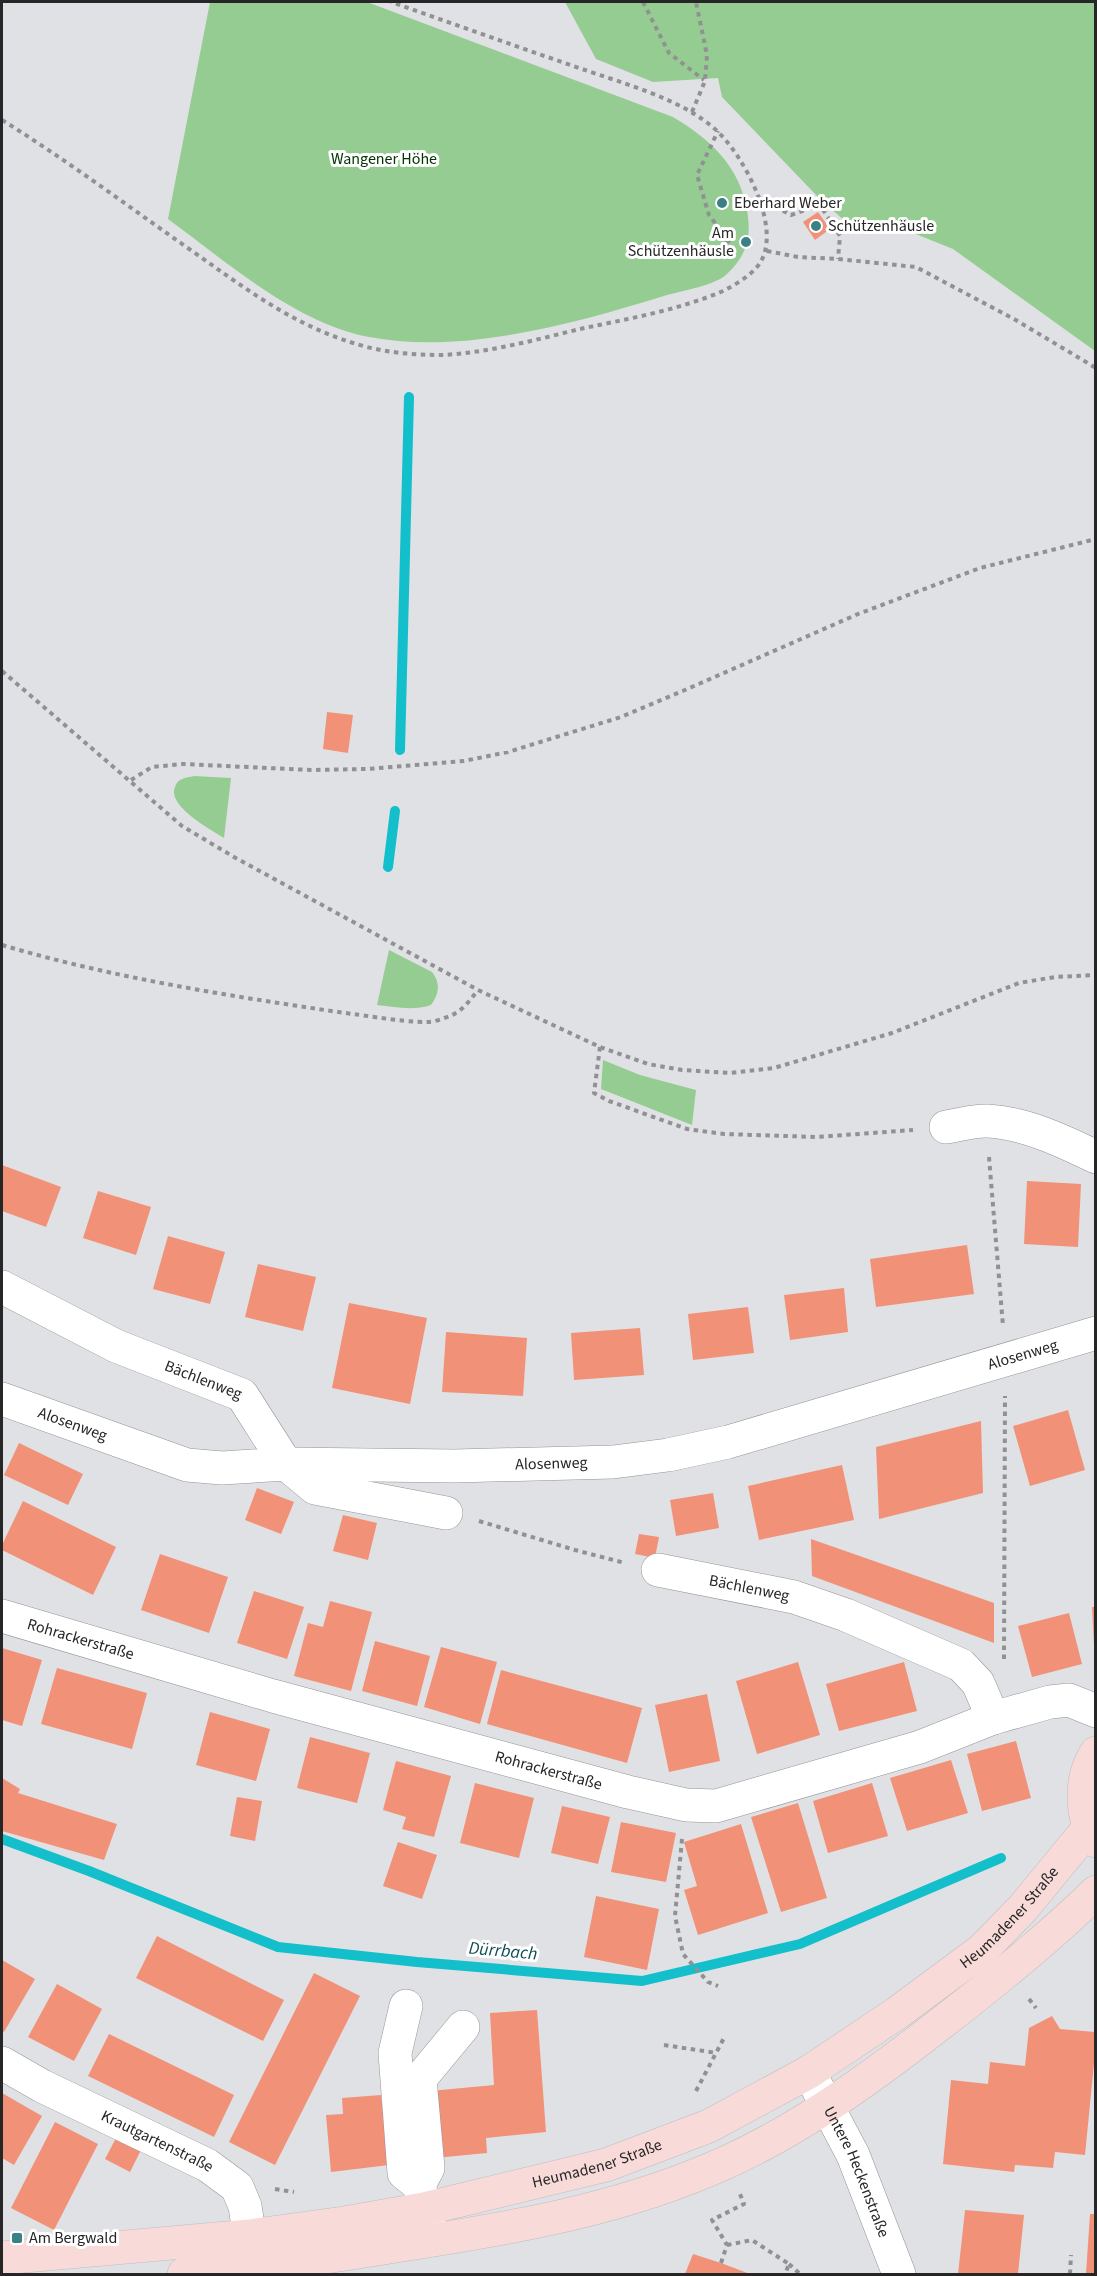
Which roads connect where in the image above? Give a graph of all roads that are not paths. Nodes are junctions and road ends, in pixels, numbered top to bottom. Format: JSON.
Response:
{"nodes":[{"id":1,"x":946,"y":1128,"type":"road end"},
{"id":2,"x":1095,"y":1157,"type":"edge"},
{"id":3,"x":2,"y":1287,"type":"edge"},
{"id":4,"x":1095,"y":1333,"type":"edge"},
{"id":5,"x":2,"y":1398,"type":"edge"},
{"id":6,"x":286,"y":1464,"type":"junction"},
{"id":7,"x":458,"y":1516,"type":"road end"},
{"id":8,"x":658,"y":1570,"type":"road end"},
{"id":9,"x":2,"y":1616,"type":"edge"},
{"id":10,"x":1095,"y":1711,"type":"edge"},
{"id":11,"x":993,"y":1718,"type":"junction"},
{"id":12,"x":1095,"y":1753,"type":"edge"},
{"id":13,"x":1092,"y":1835,"type":"edge"},
{"id":14,"x":1095,"y":1892,"type":"edge"},
{"id":15,"x":406,"y":2006,"type":"dead end"},
{"id":16,"x":463,"y":2027,"type":"dead end"},
{"id":17,"x":2,"y":2063,"type":"edge"},
{"id":18,"x":809,"y":2072,"type":"junction"},
{"id":19,"x":827,"y":2106,"type":"junction"},
{"id":20,"x":422,"y":2197,"type":"junction"},
{"id":21,"x":250,"y":2236,"type":"junction"},
{"id":22,"x":432,"y":2241,"type":"junction"},
{"id":23,"x":2,"y":2258,"type":"edge"},
{"id":24,"x":254,"y":2268,"type":"junction"},
{"id":25,"x":184,"y":2274,"type":"edge"},
{"id":26,"x":899,"y":2274,"type":"edge"}],
"edges":[{"from":1,"to":2,"type":"street"},
{"from":3,"to":6,"type":"street","name":"Bächlenweg"},
{"from":4,"to":6,"type":"street","name":"Alosenweg"},
{"from":5,"to":6,"type":"street","name":"Alosenweg"},
{"from":6,"to":7,"type":"street","name":"Bächlenweg"},
{"from":8,"to":11,"type":"street","name":"Bächlenweg"},
{"from":9,"to":11,"type":"street","name":"Rohrackerstraße"},
{"from":10,"to":11,"type":"street","name":"Rohrackerstraße"},
{"from":12,"to":13,"type":"main road"},
{"from":13,"to":18,"type":"main road","name":"Heumadener Straße"},
{"from":14,"to":19,"type":"main road"},
{"from":15,"to":20,"type":"street"},
{"from":16,"to":20,"type":"street"},
{"from":17,"to":21,"type":"street","name":"Krautgartenstraße"},
{"from":18,"to":19,"type":"street","name":"Untere Heckenstraße"},
{"from":18,"to":20,"type":"main road","name":"Heumadener Straße"},
{"from":19,"to":22,"type":"main road"},
{"from":19,"to":26,"type":"street","name":"Untere Heckenstraße"},
{"from":20,"to":21,"type":"main road","name":"Heumadener Straße"},
{"from":20,"to":22,"type":"street"},
{"from":21,"to":23,"type":"main road","name":"Heumadener Straße"},
{"from":21,"to":24,"type":"street","name":"Krautgartenstraße"},
{"from":22,"to":24,"type":"main road"},
{"from":24,"to":25,"type":"main road"}]}
